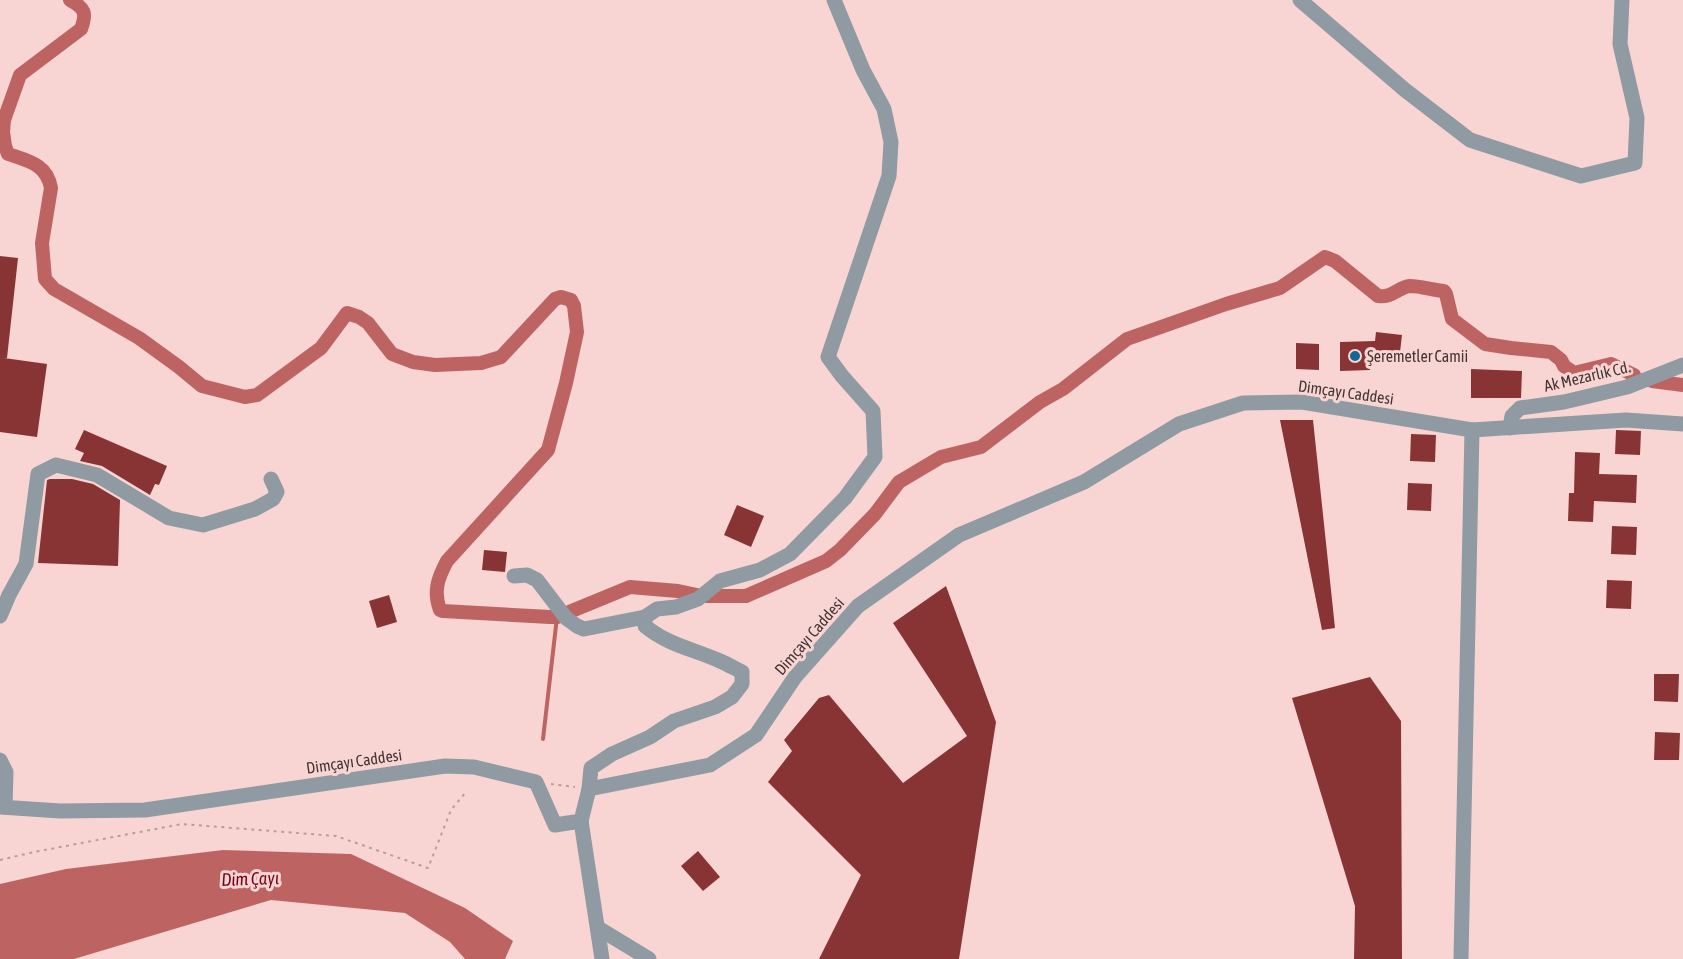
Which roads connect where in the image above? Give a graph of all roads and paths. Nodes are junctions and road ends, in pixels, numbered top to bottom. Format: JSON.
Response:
{"nodes":[{"id":1,"x":834,"y":0,"type":"edge"},
{"id":2,"x":1300,"y":0,"type":"edge"},
{"id":3,"x":1622,"y":0,"type":"edge"},
{"id":4,"x":1683,"y":365,"type":"edge"},
{"id":5,"x":1510,"y":428,"type":"junction"},
{"id":6,"x":1682,"y":428,"type":"edge"},
{"id":7,"x":1472,"y":430,"type":"junction"},
{"id":8,"x":271,"y":479,"type":"dead end"},
{"id":9,"x":514,"y":576,"type":"dead end"},
{"id":10,"x":0,"y":616,"type":"edge"},
{"id":11,"x":645,"y":616,"type":"junction"},
{"id":12,"x":0,"y":760,"type":"edge"},
{"id":13,"x":536,"y":782,"type":"junction"},
{"id":14,"x":590,"y":789,"type":"junction"},
{"id":15,"x":466,"y":792,"type":"dead end"},
{"id":16,"x":2,"y":807,"type":"edge"},
{"id":17,"x":581,"y":821,"type":"junction"},
{"id":18,"x":0,"y":860,"type":"edge"},
{"id":19,"x":598,"y":928,"type":"junction"},
{"id":20,"x":602,"y":959,"type":"edge"},
{"id":21,"x":649,"y":959,"type":"edge"},
{"id":22,"x":1461,"y":959,"type":"edge"}],
"edges":[{"from":1,"to":11,"type":"street"},
{"from":2,"to":3,"type":"street"},
{"from":4,"to":5,"type":"street","name":"Ak Mezarlık Cd."},
{"from":5,"to":6,"type":"street","name":"Dimçayı Caddesi"},
{"from":5,"to":7,"type":"street","name":"Dimçayı Caddesi"},
{"from":7,"to":14,"type":"street","name":"Dimçayı Caddesi"},
{"from":7,"to":22,"type":"street"},
{"from":8,"to":10,"type":"street"},
{"from":9,"to":11,"type":"street"},
{"from":11,"to":14,"type":"street"},
{"from":12,"to":16,"type":"street"},
{"from":13,"to":14,"type":"path"},
{"from":13,"to":16,"type":"street","name":"Dimçayı Caddesi"},
{"from":13,"to":17,"type":"street"},
{"from":14,"to":17,"type":"street"},
{"from":15,"to":18,"type":"path"},
{"from":17,"to":19,"type":"street"},
{"from":19,"to":20,"type":"street"},
{"from":19,"to":21,"type":"street"}]}
